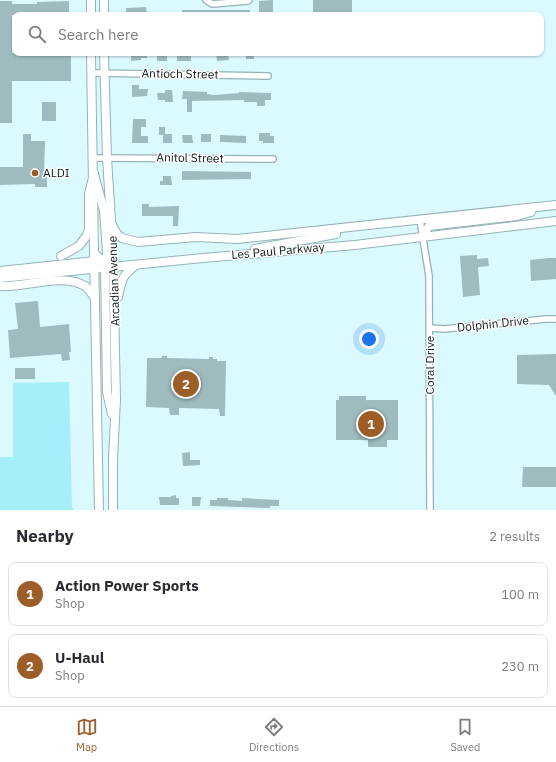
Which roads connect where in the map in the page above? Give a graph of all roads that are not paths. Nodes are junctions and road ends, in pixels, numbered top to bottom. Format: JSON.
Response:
{"nodes":[{"id":1,"x":91,"y":0,"type":"edge"},
{"id":2,"x":104,"y":0,"type":"edge"},
{"id":3,"x":206,"y":0,"type":"edge"},
{"id":4,"x":249,"y":0,"type":"edge"},
{"id":5,"x":91,"y":12,"type":"edge"},
{"id":6,"x":104,"y":12,"type":"edge"},
{"id":7,"x":91,"y":56,"type":"edge"},
{"id":8,"x":104,"y":56,"type":"edge"},
{"id":9,"x":92,"y":73,"type":"junction"},
{"id":10,"x":105,"y":73,"type":"junction"},
{"id":11,"x":268,"y":76,"type":"dead end"},
{"id":12,"x":94,"y":158,"type":"junction"},
{"id":13,"x":107,"y":158,"type":"junction"},
{"id":14,"x":273,"y":159,"type":"dead end"},
{"id":15,"x":94,"y":174,"type":"junction"},
{"id":16,"x":556,"y":206,"type":"edge"},
{"id":17,"x":110,"y":208,"type":"junction"},
{"id":18,"x":420,"y":220,"type":"junction"},
{"id":19,"x":556,"y":221,"type":"edge"},
{"id":20,"x":112,"y":225,"type":"junction"},
{"id":21,"x":359,"y":227,"type":"junction"},
{"id":22,"x":423,"y":236,"type":"junction"},
{"id":23,"x":61,"y":256,"type":"dead end"},
{"id":24,"x":203,"y":258,"type":"junction"},
{"id":25,"x":105,"y":261,"type":"junction"},
{"id":26,"x":136,"y":265,"type":"junction"},
{"id":27,"x":0,"y":271,"type":"edge"},
{"id":28,"x":0,"y":278,"type":"edge"},
{"id":29,"x":0,"y":286,"type":"edge"},
{"id":30,"x":95,"y":298,"type":"junction"},
{"id":31,"x":115,"y":308,"type":"junction"},
{"id":32,"x":556,"y":319,"type":"edge"},
{"id":33,"x":430,"y":328,"type":"junction"},
{"id":34,"x":114,"y":423,"type":"junction"},
{"id":35,"x":99,"y":510,"type":"edge"},
{"id":36,"x":113,"y":510,"type":"edge"},
{"id":37,"x":430,"y":510,"type":"edge"}],
"edges":[{"from":1,"to":5,"type":"main road"},
{"from":2,"to":6,"type":"main road"},
{"from":3,"to":4,"type":"street"},
{"from":7,"to":9,"type":"main road","name":"Arcadian Avenue"},
{"from":8,"to":10,"type":"main road","name":"Arcadian Avenue"},
{"from":9,"to":10,"type":"street","name":"Antioch Street"},
{"from":9,"to":12,"type":"main road","name":"Arcadian Avenue"},
{"from":10,"to":11,"type":"street","name":"Antioch Street"},
{"from":10,"to":13,"type":"main road","name":"Arcadian Avenue"},
{"from":12,"to":13,"type":"street","name":"Anitol Street"},
{"from":12,"to":15,"type":"main road","name":"Arcadian Avenue"},
{"from":12,"to":17,"type":"main road"},
{"from":13,"to":14,"type":"street","name":"Anitol Street"},
{"from":13,"to":17,"type":"main road","name":"Arcadian Avenue"},
{"from":15,"to":23,"type":"main road"},
{"from":15,"to":25,"type":"main road","name":"Arcadian Avenue"},
{"from":15,"to":25,"type":"main road"},
{"from":16,"to":18,"type":"main road","name":"Les Paul Parkway"},
{"from":16,"to":22,"type":"main road"},
{"from":17,"to":20,"type":"main road","name":"Arcadian Avenue"},
{"from":18,"to":21,"type":"main road","name":"Les Paul Parkway"},
{"from":18,"to":22,"type":"street","name":"Coral Drive"},
{"from":19,"to":22,"type":"main road","name":"Les Paul Parkway"},
{"from":20,"to":21,"type":"main road","name":"Les Paul Parkway"},
{"from":20,"to":25,"type":"main road","name":"Arcadian Avenue"},
{"from":21,"to":24,"type":"main road"},
{"from":22,"to":24,"type":"main road","name":"Les Paul Parkway"},
{"from":22,"to":33,"type":"street","name":"Coral Drive"},
{"from":24,"to":26,"type":"main road","name":"Les Paul Parkway"},
{"from":25,"to":26,"type":"main road","name":"Les Paul Parkway"},
{"from":25,"to":27,"type":"main road"},
{"from":25,"to":28,"type":"main road","name":"Les Paul Parkway"},
{"from":25,"to":30,"type":"main road","name":"Arcadian Avenue"},
{"from":25,"to":31,"type":"main road","name":"Arcadian Avenue"},
{"from":25,"to":34,"type":"main road"},
{"from":26,"to":31,"type":"main road"},
{"from":29,"to":30,"type":"main road"},
{"from":30,"to":35,"type":"main road","name":"Arcadian Avenue"},
{"from":31,"to":34,"type":"main road","name":"Arcadian Avenue"},
{"from":32,"to":33,"type":"street","name":"Dolphin Drive"},
{"from":33,"to":37,"type":"street","name":"Coral Drive"},
{"from":34,"to":36,"type":"main road","name":"Arcadian Avenue"}]}
